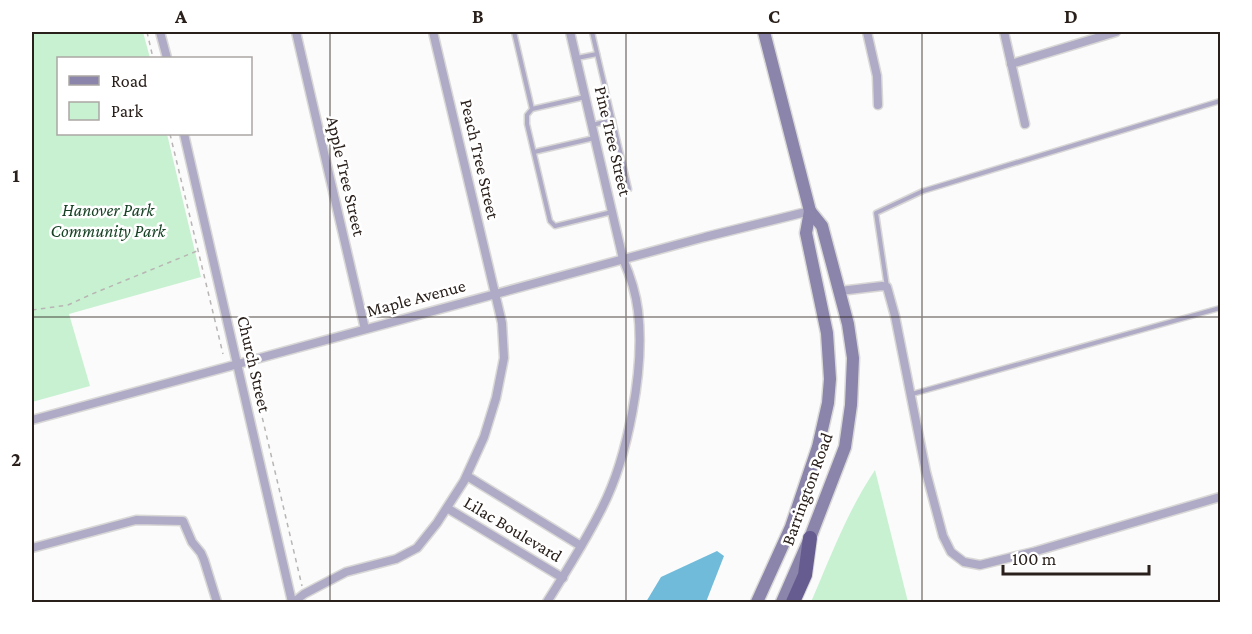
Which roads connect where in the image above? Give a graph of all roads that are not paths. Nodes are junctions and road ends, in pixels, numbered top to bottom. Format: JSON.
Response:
{"nodes":[{"id":1,"x":160,"y":32,"type":"edge"},
{"id":2,"x":296,"y":32,"type":"edge"},
{"id":3,"x":433,"y":32,"type":"edge"},
{"id":4,"x":514,"y":32,"type":"edge"},
{"id":5,"x":570,"y":32,"type":"edge"},
{"id":6,"x":592,"y":32,"type":"edge"},
{"id":7,"x":764,"y":32,"type":"edge"},
{"id":8,"x":867,"y":32,"type":"edge"},
{"id":9,"x":1004,"y":32,"type":"edge"},
{"id":10,"x":1116,"y":32,"type":"edge"},
{"id":11,"x":597,"y":54,"type":"junction"},
{"id":12,"x":167,"y":57,"type":"edge"},
{"id":13,"x":576,"y":58,"type":"junction"},
{"id":14,"x":1011,"y":64,"type":"junction"},
{"id":15,"x":585,"y":97,"type":"junction"},
{"id":16,"x":1221,"y":101,"type":"edge"},
{"id":17,"x":878,"y":105,"type":"dead end"},
{"id":18,"x":532,"y":109,"type":"junction"},
{"id":19,"x":613,"y":120,"type":"junction"},
{"id":20,"x":1025,"y":124,"type":"dead end"},
{"id":21,"x":591,"y":125,"type":"junction"},
{"id":22,"x":184,"y":135,"type":"edge"},
{"id":23,"x":594,"y":138,"type":"junction"},
{"id":24,"x":534,"y":152,"type":"junction"},
{"id":25,"x":629,"y":189,"type":"dead end"},
{"id":26,"x":810,"y":211,"type":"junction"},
{"id":27,"x":612,"y":212,"type":"junction"},
{"id":28,"x":623,"y":259,"type":"junction"},
{"id":29,"x":887,"y":287,"type":"junction"},
{"id":30,"x":840,"y":291,"type":"junction"},
{"id":31,"x":495,"y":294,"type":"junction"},
{"id":32,"x":1221,"y":308,"type":"edge"},
{"id":33,"x":365,"y":329,"type":"junction"},
{"id":34,"x":238,"y":365,"type":"junction"},
{"id":35,"x":911,"y":394,"type":"junction"},
{"id":36,"x":32,"y":420,"type":"edge"},
{"id":37,"x":467,"y":476,"type":"junction"},
{"id":38,"x":1221,"y":497,"type":"edge"},
{"id":39,"x":447,"y":508,"type":"junction"},
{"id":40,"x":810,"y":538,"type":"junction"},
{"id":41,"x":581,"y":546,"type":"junction"},
{"id":42,"x":32,"y":548,"type":"edge"},
{"id":43,"x":563,"y":578,"type":"junction"},
{"id":44,"x":217,"y":603,"type":"edge"},
{"id":45,"x":293,"y":603,"type":"edge"},
{"id":46,"x":547,"y":603,"type":"edge"},
{"id":47,"x":757,"y":603,"type":"edge"},
{"id":48,"x":782,"y":603,"type":"edge"},
{"id":49,"x":793,"y":603,"type":"edge"}],
"edges":[{"from":1,"to":12,"type":"street"},
{"from":2,"to":33,"type":"street","name":"Apple Tree Street"},
{"from":3,"to":31,"type":"street","name":"Peach Tree Street"},
{"from":4,"to":18,"type":"lane"},
{"from":5,"to":13,"type":"street","name":"Pine Tree Street"},
{"from":6,"to":11,"type":"lane"},
{"from":7,"to":26,"type":"main road","name":"Barrington Road"},
{"from":8,"to":17,"type":"street"},
{"from":9,"to":14,"type":"street"},
{"from":10,"to":14,"type":"street"},
{"from":11,"to":13,"type":"lane"},
{"from":11,"to":19,"type":"lane"},
{"from":13,"to":15,"type":"street","name":"Pine Tree Street"},
{"from":14,"to":20,"type":"street"},
{"from":15,"to":18,"type":"lane"},
{"from":15,"to":21,"type":"street","name":"Pine Tree Street"},
{"from":16,"to":29,"type":"lane"},
{"from":18,"to":24,"type":"lane"},
{"from":19,"to":21,"type":"lane"},
{"from":19,"to":25,"type":"lane"},
{"from":21,"to":23,"type":"street","name":"Pine Tree Street"},
{"from":22,"to":34,"type":"street","name":"Church Street"},
{"from":23,"to":24,"type":"lane"},
{"from":23,"to":27,"type":"street","name":"Pine Tree Street"},
{"from":24,"to":27,"type":"lane"},
{"from":26,"to":28,"type":"street","name":"Maple Avenue"},
{"from":26,"to":30,"type":"main road","name":"Barrington Road"},
{"from":26,"to":47,"type":"main road","name":"Barrington Road"},
{"from":27,"to":28,"type":"street","name":"Pine Tree Street"},
{"from":28,"to":31,"type":"street","name":"Maple Avenue"},
{"from":28,"to":41,"type":"street","name":"Pine Tree Street"},
{"from":29,"to":30,"type":"street"},
{"from":29,"to":35,"type":"street"},
{"from":30,"to":40,"type":"main road","name":"Barrington Road"},
{"from":31,"to":33,"type":"street","name":"Maple Avenue"},
{"from":31,"to":37,"type":"street","name":"Peach Tree Street"},
{"from":32,"to":35,"type":"lane"},
{"from":33,"to":34,"type":"street","name":"Maple Avenue"},
{"from":34,"to":36,"type":"street","name":"Maple Avenue"},
{"from":34,"to":45,"type":"street","name":"Church Street"},
{"from":35,"to":38,"type":"street"},
{"from":37,"to":39,"type":"street","name":"Peach Tree Street"},
{"from":37,"to":41,"type":"street","name":"Lilac Boulevard"},
{"from":39,"to":43,"type":"street","name":"Lilac Boulevard"},
{"from":39,"to":45,"type":"street","name":"Peach Tree Street"},
{"from":40,"to":48,"type":"main road","name":"Barrington Road"},
{"from":40,"to":49,"type":"highway"},
{"from":41,"to":43,"type":"street","name":"Pine Tree Street"},
{"from":42,"to":44,"type":"street"},
{"from":43,"to":46,"type":"street","name":"Pine Tree Street"}]}
